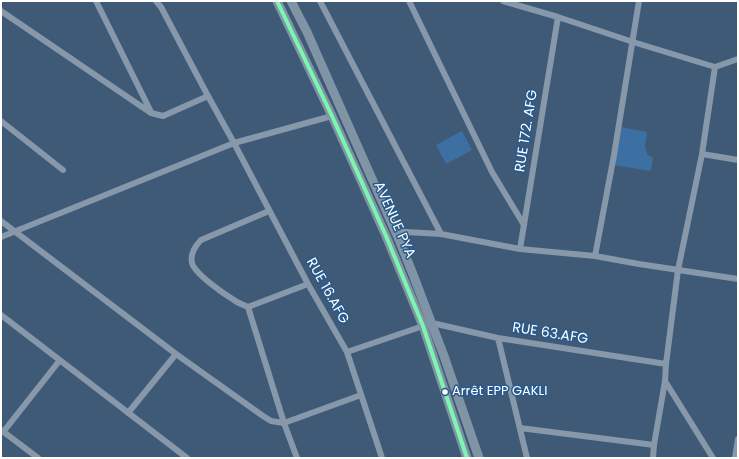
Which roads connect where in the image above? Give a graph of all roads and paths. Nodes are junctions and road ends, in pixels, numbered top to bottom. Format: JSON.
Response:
{"nodes":[{"id":1,"x":96,"y":1,"type":"edge"},
{"id":2,"x":156,"y":1,"type":"edge"},
{"id":3,"x":277,"y":1,"type":"edge"},
{"id":4,"x":291,"y":1,"type":"edge"},
{"id":5,"x":320,"y":1,"type":"edge"},
{"id":6,"x":409,"y":1,"type":"edge"},
{"id":7,"x":503,"y":1,"type":"edge"},
{"id":8,"x":639,"y":1,"type":"edge"},
{"id":9,"x":1,"y":11,"type":"edge"},
{"id":10,"x":558,"y":17,"type":"junction"},
{"id":11,"x":633,"y":42,"type":"junction"},
{"id":12,"x":738,"y":59,"type":"edge"},
{"id":13,"x":715,"y":67,"type":"junction"},
{"id":14,"x":208,"y":96,"type":"junction"},
{"id":15,"x":151,"y":113,"type":"junction"},
{"id":16,"x":332,"y":116,"type":"junction"},
{"id":17,"x":1,"y":121,"type":"edge"},
{"id":18,"x":234,"y":143,"type":"junction"},
{"id":19,"x":702,"y":154,"type":"junction"},
{"id":20,"x":738,"y":160,"type":"edge"},
{"id":21,"x":63,"y":170,"type":"dead end"},
{"id":22,"x":269,"y":211,"type":"junction"},
{"id":23,"x":1,"y":221,"type":"edge"},
{"id":24,"x":524,"y":225,"type":"junction"},
{"id":25,"x":15,"y":231,"type":"junction"},
{"id":26,"x":396,"y":232,"type":"junction"},
{"id":27,"x":441,"y":234,"type":"junction"},
{"id":28,"x":386,"y":236,"type":"junction"},
{"id":29,"x":1,"y":237,"type":"edge"},
{"id":30,"x":520,"y":249,"type":"junction"},
{"id":31,"x":595,"y":256,"type":"junction"},
{"id":32,"x":678,"y":270,"type":"junction"},
{"id":33,"x":738,"y":279,"type":"edge"},
{"id":34,"x":308,"y":284,"type":"junction"},
{"id":35,"x":248,"y":307,"type":"junction"},
{"id":36,"x":1,"y":315,"type":"edge"},
{"id":37,"x":427,"y":324,"type":"junction"},
{"id":38,"x":498,"y":338,"type":"junction"},
{"id":39,"x":347,"y":352,"type":"junction"},
{"id":40,"x":176,"y":354,"type":"junction"},
{"id":41,"x":60,"y":360,"type":"junction"},
{"id":42,"x":666,"y":364,"type":"junction"},
{"id":43,"x":665,"y":381,"type":"junction"},
{"id":44,"x":361,"y":395,"type":"junction"},
{"id":45,"x":128,"y":413,"type":"junction"},
{"id":46,"x":284,"y":423,"type":"junction"},
{"id":47,"x":520,"y":428,"type":"junction"},
{"id":48,"x":2,"y":430,"type":"edge"},
{"id":49,"x":738,"y":439,"type":"edge"},
{"id":50,"x":654,"y":445,"type":"junction"},
{"id":51,"x":38,"y":458,"type":"edge"},
{"id":52,"x":187,"y":458,"type":"edge"},
{"id":53,"x":297,"y":458,"type":"edge"},
{"id":54,"x":382,"y":458,"type":"edge"},
{"id":55,"x":467,"y":458,"type":"edge"},
{"id":56,"x":479,"y":458,"type":"edge"},
{"id":57,"x":527,"y":458,"type":"edge"},
{"id":58,"x":652,"y":458,"type":"edge"},
{"id":59,"x":713,"y":458,"type":"edge"},
{"id":60,"x":735,"y":458,"type":"edge"}],
"edges":[{"from":1,"to":15,"type":"street"},
{"from":2,"to":14,"type":"street","name":"RUE 16.AFG"},
{"from":3,"to":16,"type":"main road","name":"AVENUE PYA"},
{"from":4,"to":26,"type":"main road","name":"AVENUE PYA"},
{"from":5,"to":27,"type":"street"},
{"from":6,"to":24,"type":"street"},
{"from":7,"to":10,"type":"street"},
{"from":8,"to":11,"type":"street"},
{"from":9,"to":15,"type":"street"},
{"from":10,"to":11,"type":"street"},
{"from":10,"to":24,"type":"street","name":"RUE 172. AFG"},
{"from":11,"to":13,"type":"street"},
{"from":11,"to":31,"type":"street"},
{"from":12,"to":13,"type":"street"},
{"from":13,"to":19,"type":"street"},
{"from":14,"to":15,"type":"street"},
{"from":14,"to":18,"type":"street","name":"RUE 16.AFG"},
{"from":16,"to":18,"type":"street"},
{"from":16,"to":28,"type":"main road","name":"AVENUE PYA"},
{"from":17,"to":21,"type":"street"},
{"from":18,"to":22,"type":"street","name":"RUE 16.AFG"},
{"from":18,"to":25,"type":"street"},
{"from":19,"to":20,"type":"street"},
{"from":19,"to":32,"type":"street"},
{"from":22,"to":34,"type":"street","name":"RUE 16.AFG"},
{"from":22,"to":35,"type":"street"},
{"from":23,"to":25,"type":"street"},
{"from":24,"to":30,"type":"street","name":"RUE 172. AFG"},
{"from":25,"to":29,"type":"street"},
{"from":25,"to":40,"type":"street"},
{"from":26,"to":27,"type":"street"},
{"from":26,"to":28,"type":"main road"},
{"from":26,"to":37,"type":"main road","name":"AVENUE PYA"},
{"from":27,"to":30,"type":"street"},
{"from":28,"to":37,"type":"main road","name":"AVENUE PYA"},
{"from":30,"to":31,"type":"street"},
{"from":31,"to":32,"type":"street"},
{"from":32,"to":33,"type":"street"},
{"from":32,"to":42,"type":"street"},
{"from":34,"to":35,"type":"street"},
{"from":34,"to":39,"type":"street","name":"RUE 16.AFG"},
{"from":35,"to":46,"type":"street"},
{"from":36,"to":41,"type":"street"},
{"from":37,"to":38,"type":"street","name":"RUE 63.AFG"},
{"from":37,"to":39,"type":"street"},
{"from":37,"to":55,"type":"main road","name":"AVENUE PYA"},
{"from":37,"to":56,"type":"main road","name":"AVENUE PYA"},
{"from":38,"to":42,"type":"street","name":"RUE 63.AFG"},
{"from":38,"to":47,"type":"street"},
{"from":39,"to":44,"type":"street","name":"RUE 16.AFG"},
{"from":40,"to":45,"type":"street"},
{"from":40,"to":46,"type":"street"},
{"from":41,"to":45,"type":"street"},
{"from":41,"to":48,"type":"street"},
{"from":42,"to":43,"type":"street"},
{"from":43,"to":50,"type":"street"},
{"from":43,"to":59,"type":"street"},
{"from":44,"to":46,"type":"street"},
{"from":44,"to":54,"type":"street","name":"RUE 16.AFG"},
{"from":45,"to":52,"type":"street"},
{"from":46,"to":53,"type":"street"},
{"from":47,"to":50,"type":"street"},
{"from":47,"to":57,"type":"street"},
{"from":48,"to":51,"type":"street"},
{"from":49,"to":60,"type":"street"},
{"from":50,"to":58,"type":"street"}]}
